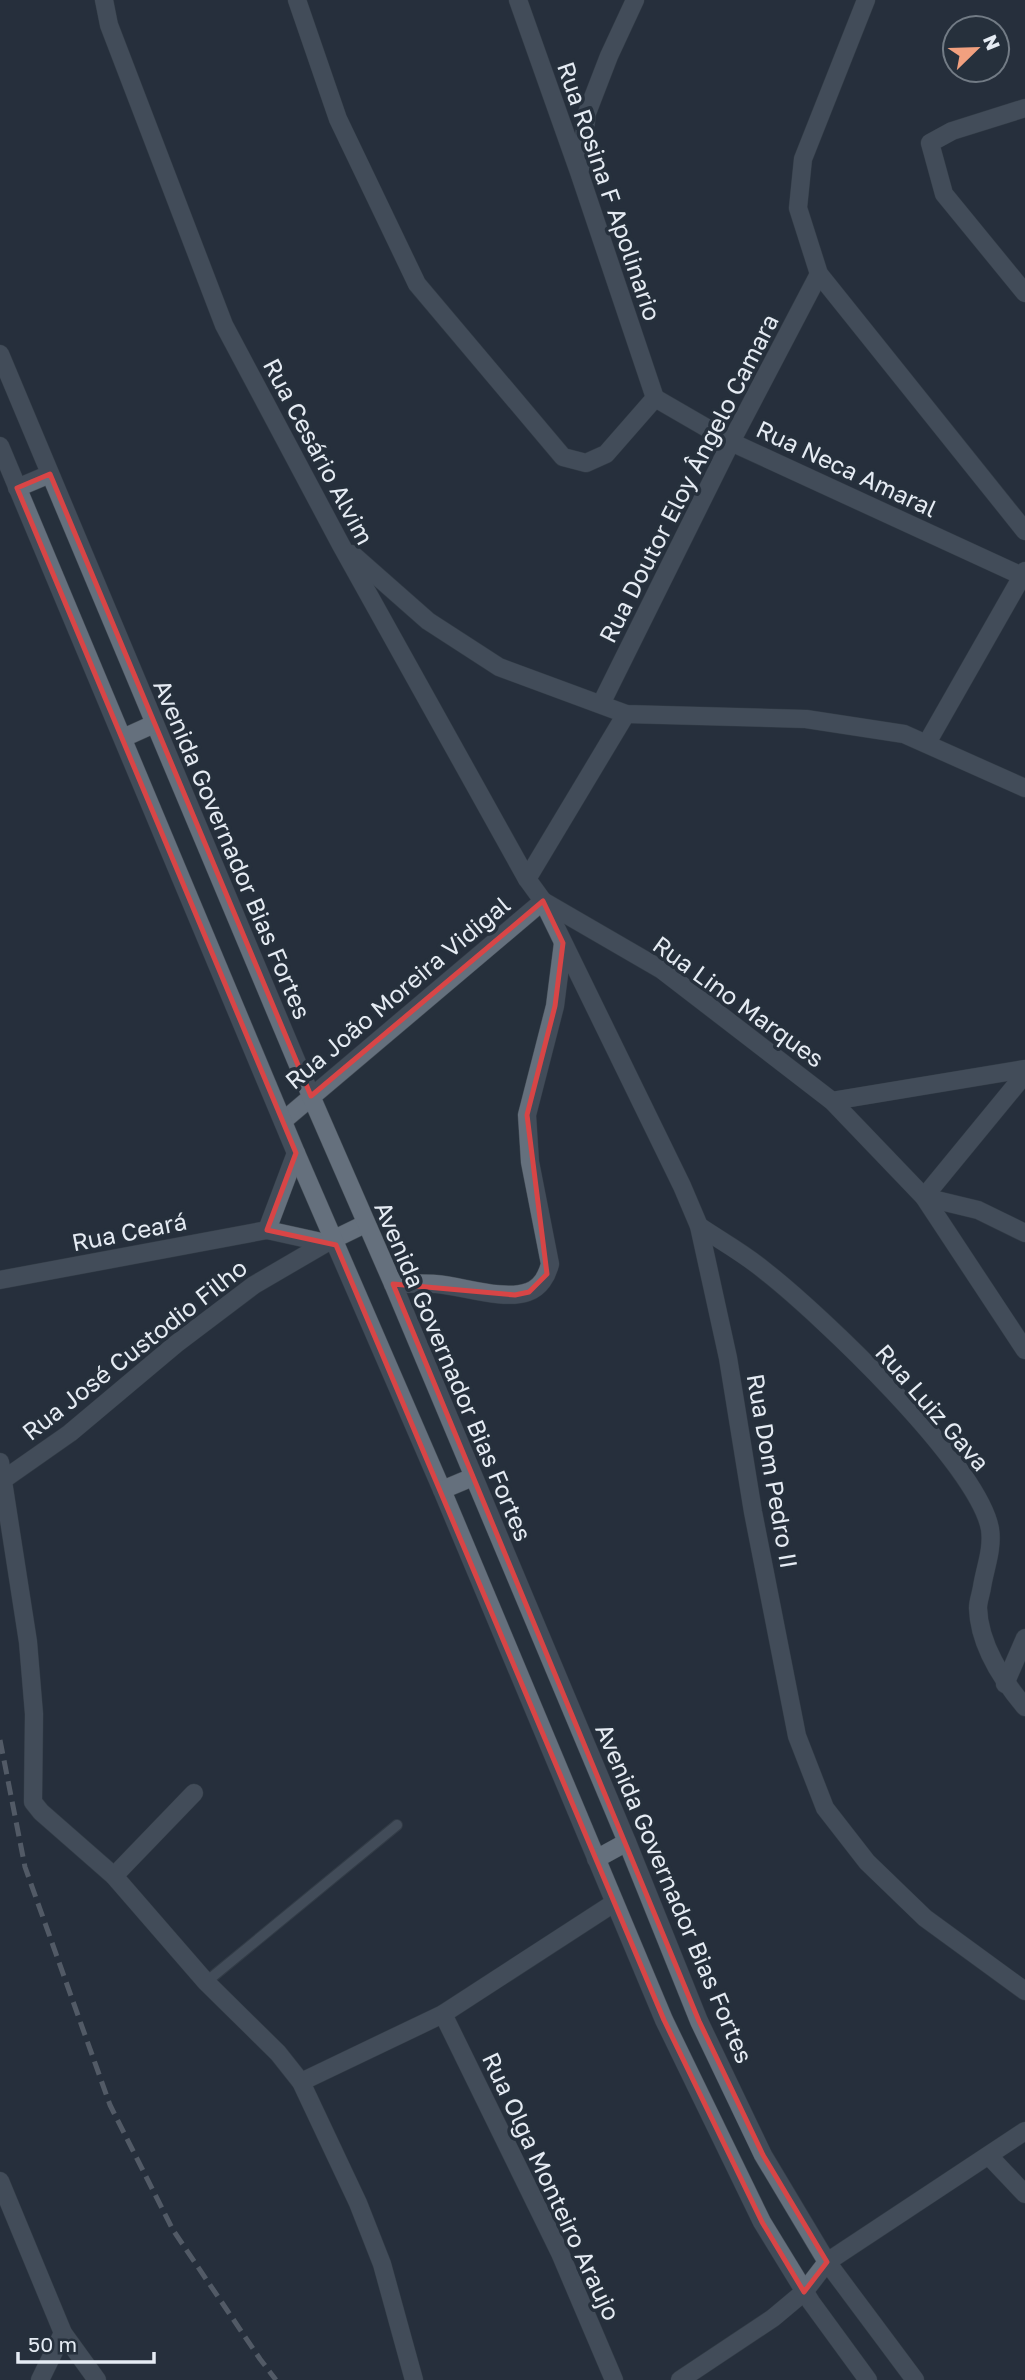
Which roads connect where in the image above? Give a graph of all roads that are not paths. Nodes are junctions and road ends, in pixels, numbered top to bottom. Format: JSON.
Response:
{"nodes":[{"id":1,"x":104,"y":0,"type":"edge"},
{"id":2,"x":297,"y":0,"type":"edge"},
{"id":3,"x":518,"y":0,"type":"edge"},
{"id":4,"x":635,"y":0,"type":"edge"},
{"id":5,"x":866,"y":0,"type":"edge"},
{"id":6,"x":1025,"y":108,"type":"edge"},
{"id":7,"x":579,"y":172,"type":"junction"},
{"id":8,"x":819,"y":274,"type":"junction"},
{"id":9,"x":1025,"y":293,"type":"edge"},
{"id":10,"x":0,"y":354,"type":"edge"},
{"id":11,"x":655,"y":398,"type":"junction"},
{"id":12,"x":732,"y":442,"type":"junction"},
{"id":13,"x":0,"y":446,"type":"edge"},
{"id":14,"x":50,"y":474,"type":"junction"},
{"id":15,"x":10,"y":479,"type":"edge"},
{"id":16,"x":1025,"y":531,"type":"edge"},
{"id":17,"x":341,"y":545,"type":"junction"},
{"id":18,"x":1024,"y":573,"type":"edge"},
{"id":19,"x":601,"y":704,"type":"junction"},
{"id":20,"x":626,"y":714,"type":"junction"},
{"id":21,"x":154,"y":724,"type":"junction"},
{"id":22,"x":122,"y":738,"type":"junction"},
{"id":23,"x":927,"y":743,"type":"junction"},
{"id":24,"x":1025,"y":788,"type":"edge"},
{"id":25,"x":527,"y":879,"type":"junction"},
{"id":26,"x":543,"y":901,"type":"junction"},
{"id":27,"x":563,"y":943,"type":"junction"},
{"id":28,"x":1025,"y":1071,"type":"edge"},
{"id":29,"x":311,"y":1096,"type":"junction"},
{"id":30,"x":832,"y":1101,"type":"junction"},
{"id":31,"x":283,"y":1121,"type":"junction"},
{"id":32,"x":296,"y":1153,"type":"junction"},
{"id":33,"x":924,"y":1197,"type":"junction"},
{"id":34,"x":365,"y":1224,"type":"junction"},
{"id":35,"x":699,"y":1226,"type":"junction"},
{"id":36,"x":268,"y":1230,"type":"junction"},
{"id":37,"x":1025,"y":1233,"type":"edge"},
{"id":38,"x":330,"y":1241,"type":"junction"},
{"id":39,"x":0,"y":1280,"type":"edge"},
{"id":40,"x":393,"y":1284,"type":"junction"},
{"id":41,"x":1025,"y":1350,"type":"edge"},
{"id":42,"x":2,"y":1471,"type":"edge"},
{"id":43,"x":473,"y":1477,"type":"junction"},
{"id":44,"x":442,"y":1490,"type":"junction"},
{"id":45,"x":1025,"y":1638,"type":"edge"},
{"id":46,"x":1005,"y":1684,"type":"junction"},
{"id":47,"x":1025,"y":1707,"type":"edge"},
{"id":48,"x":194,"y":1793,"type":"dead end"},
{"id":49,"x":397,"y":1825,"type":"dead end"},
{"id":50,"x":627,"y":1842,"type":"junction"},
{"id":51,"x":596,"y":1859,"type":"junction"},
{"id":52,"x":114,"y":1876,"type":"junction"},
{"id":53,"x":614,"y":1903,"type":"junction"},
{"id":54,"x":206,"y":1982,"type":"junction"},
{"id":55,"x":1025,"y":1991,"type":"edge"},
{"id":56,"x":443,"y":2014,"type":"junction"},
{"id":57,"x":301,"y":2082,"type":"junction"},
{"id":58,"x":1025,"y":2131,"type":"edge"},
{"id":59,"x":989,"y":2155,"type":"junction"},
{"id":60,"x":0,"y":2182,"type":"edge"},
{"id":61,"x":1025,"y":2194,"type":"edge"},
{"id":62,"x":827,"y":2262,"type":"junction"},
{"id":63,"x":804,"y":2292,"type":"junction"},
{"id":64,"x":63,"y":2333,"type":"junction"},
{"id":65,"x":40,"y":2380,"type":"edge"},
{"id":66,"x":97,"y":2380,"type":"edge"},
{"id":67,"x":414,"y":2380,"type":"edge"},
{"id":68,"x":614,"y":2380,"type":"edge"},
{"id":69,"x":680,"y":2380,"type":"edge"},
{"id":70,"x":868,"y":2380,"type":"edge"},
{"id":71,"x":915,"y":2380,"type":"edge"}],
"edges":[{"from":1,"to":17,"type":"street","name":"Rua Cesário Alvim"},
{"from":2,"to":11,"type":"street"},
{"from":3,"to":7,"type":"street","name":"Rua Rosina F Apolinario"},
{"from":4,"to":7,"type":"street"},
{"from":5,"to":8,"type":"street"},
{"from":6,"to":9,"type":"street"},
{"from":7,"to":11,"type":"street","name":"Rua Rosina F Apolinario"},
{"from":8,"to":12,"type":"street","name":"Rua Doutor Eloy Ângelo Camara"},
{"from":8,"to":16,"type":"street"},
{"from":10,"to":14,"type":"street","name":"Avenida Governador Bias Fortes"},
{"from":11,"to":12,"type":"street","name":"Rua Neca Amaral"},
{"from":12,"to":18,"type":"street","name":"Rua Neca Amaral"},
{"from":12,"to":19,"type":"street","name":"Rua Doutor Eloy Ângelo Camara"},
{"from":13,"to":15,"type":"street"},
{"from":14,"to":15,"type":"street"},
{"from":14,"to":21,"type":"street","name":"Avenida Governador Bias Fortes"},
{"from":15,"to":22,"type":"street"},
{"from":17,"to":19,"type":"street"},
{"from":17,"to":25,"type":"street","name":"Rua Cesário Alvim"},
{"from":18,"to":23,"type":"street"},
{"from":19,"to":20,"type":"street"},
{"from":20,"to":23,"type":"street"},
{"from":20,"to":25,"type":"street"},
{"from":21,"to":22,"type":"street"},
{"from":21,"to":29,"type":"street","name":"Avenida Governador Bias Fortes"},
{"from":22,"to":31,"type":"street"},
{"from":23,"to":24,"type":"street"},
{"from":25,"to":26,"type":"street","name":"Rua Cesário Alvim"},
{"from":26,"to":27,"type":"street","name":"Rua Dom Pedro II"},
{"from":26,"to":29,"type":"street","name":"Rua João Moreira Vidigal"},
{"from":26,"to":30,"type":"street","name":"Rua Lino Marques"},
{"from":27,"to":35,"type":"street","name":"Rua Dom Pedro II"},
{"from":27,"to":40,"type":"street"},
{"from":28,"to":30,"type":"street","name":"Rua Lino Marques"},
{"from":28,"to":33,"type":"street"},
{"from":29,"to":31,"type":"street","name":"Rua João Moreira Vidigal"},
{"from":29,"to":34,"type":"street","name":"Avenida Governador Bias Fortes"},
{"from":30,"to":33,"type":"street","name":"Rua Lino Marques"},
{"from":31,"to":32,"type":"street"},
{"from":32,"to":36,"type":"street"},
{"from":32,"to":38,"type":"street"},
{"from":33,"to":37,"type":"street"},
{"from":33,"to":41,"type":"street","name":"Rua Lino Marques"},
{"from":34,"to":38,"type":"street"},
{"from":34,"to":40,"type":"street","name":"Avenida Governador Bias Fortes"},
{"from":35,"to":46,"type":"street","name":"Rua Luiz Gava"},
{"from":35,"to":55,"type":"street","name":"Rua Dom Pedro II"},
{"from":36,"to":38,"type":"street","name":"Rua Ceará"},
{"from":36,"to":39,"type":"street","name":"Rua Ceará"},
{"from":38,"to":42,"type":"street","name":"Rua José Custodio Filho"},
{"from":38,"to":44,"type":"street"},
{"from":40,"to":43,"type":"street","name":"Avenida Governador Bias Fortes"},
{"from":42,"to":52,"type":"street"},
{"from":43,"to":44,"type":"street"},
{"from":43,"to":50,"type":"street","name":"Avenida Governador Bias Fortes"},
{"from":44,"to":51,"type":"street"},
{"from":45,"to":46,"type":"street"},
{"from":46,"to":47,"type":"street","name":"Rua Luiz Gava"},
{"from":48,"to":52,"type":"street"},
{"from":49,"to":54,"type":"lane"},
{"from":50,"to":51,"type":"street"},
{"from":50,"to":62,"type":"street","name":"Avenida Governador Bias Fortes"},
{"from":51,"to":53,"type":"street"},
{"from":52,"to":54,"type":"street"},
{"from":53,"to":56,"type":"street"},
{"from":53,"to":63,"type":"street"},
{"from":54,"to":57,"type":"street"},
{"from":56,"to":57,"type":"street"},
{"from":56,"to":68,"type":"street","name":"Rua Olga Monteiro Araujo"},
{"from":57,"to":67,"type":"street"},
{"from":58,"to":59,"type":"street"},
{"from":59,"to":61,"type":"street"},
{"from":59,"to":62,"type":"street"},
{"from":60,"to":64,"type":"street"},
{"from":62,"to":63,"type":"street"},
{"from":62,"to":71,"type":"street","name":"Avenida Governador Bias Fortes"},
{"from":63,"to":69,"type":"street"},
{"from":63,"to":70,"type":"street"},
{"from":64,"to":65,"type":"street"},
{"from":64,"to":66,"type":"street"}]}
